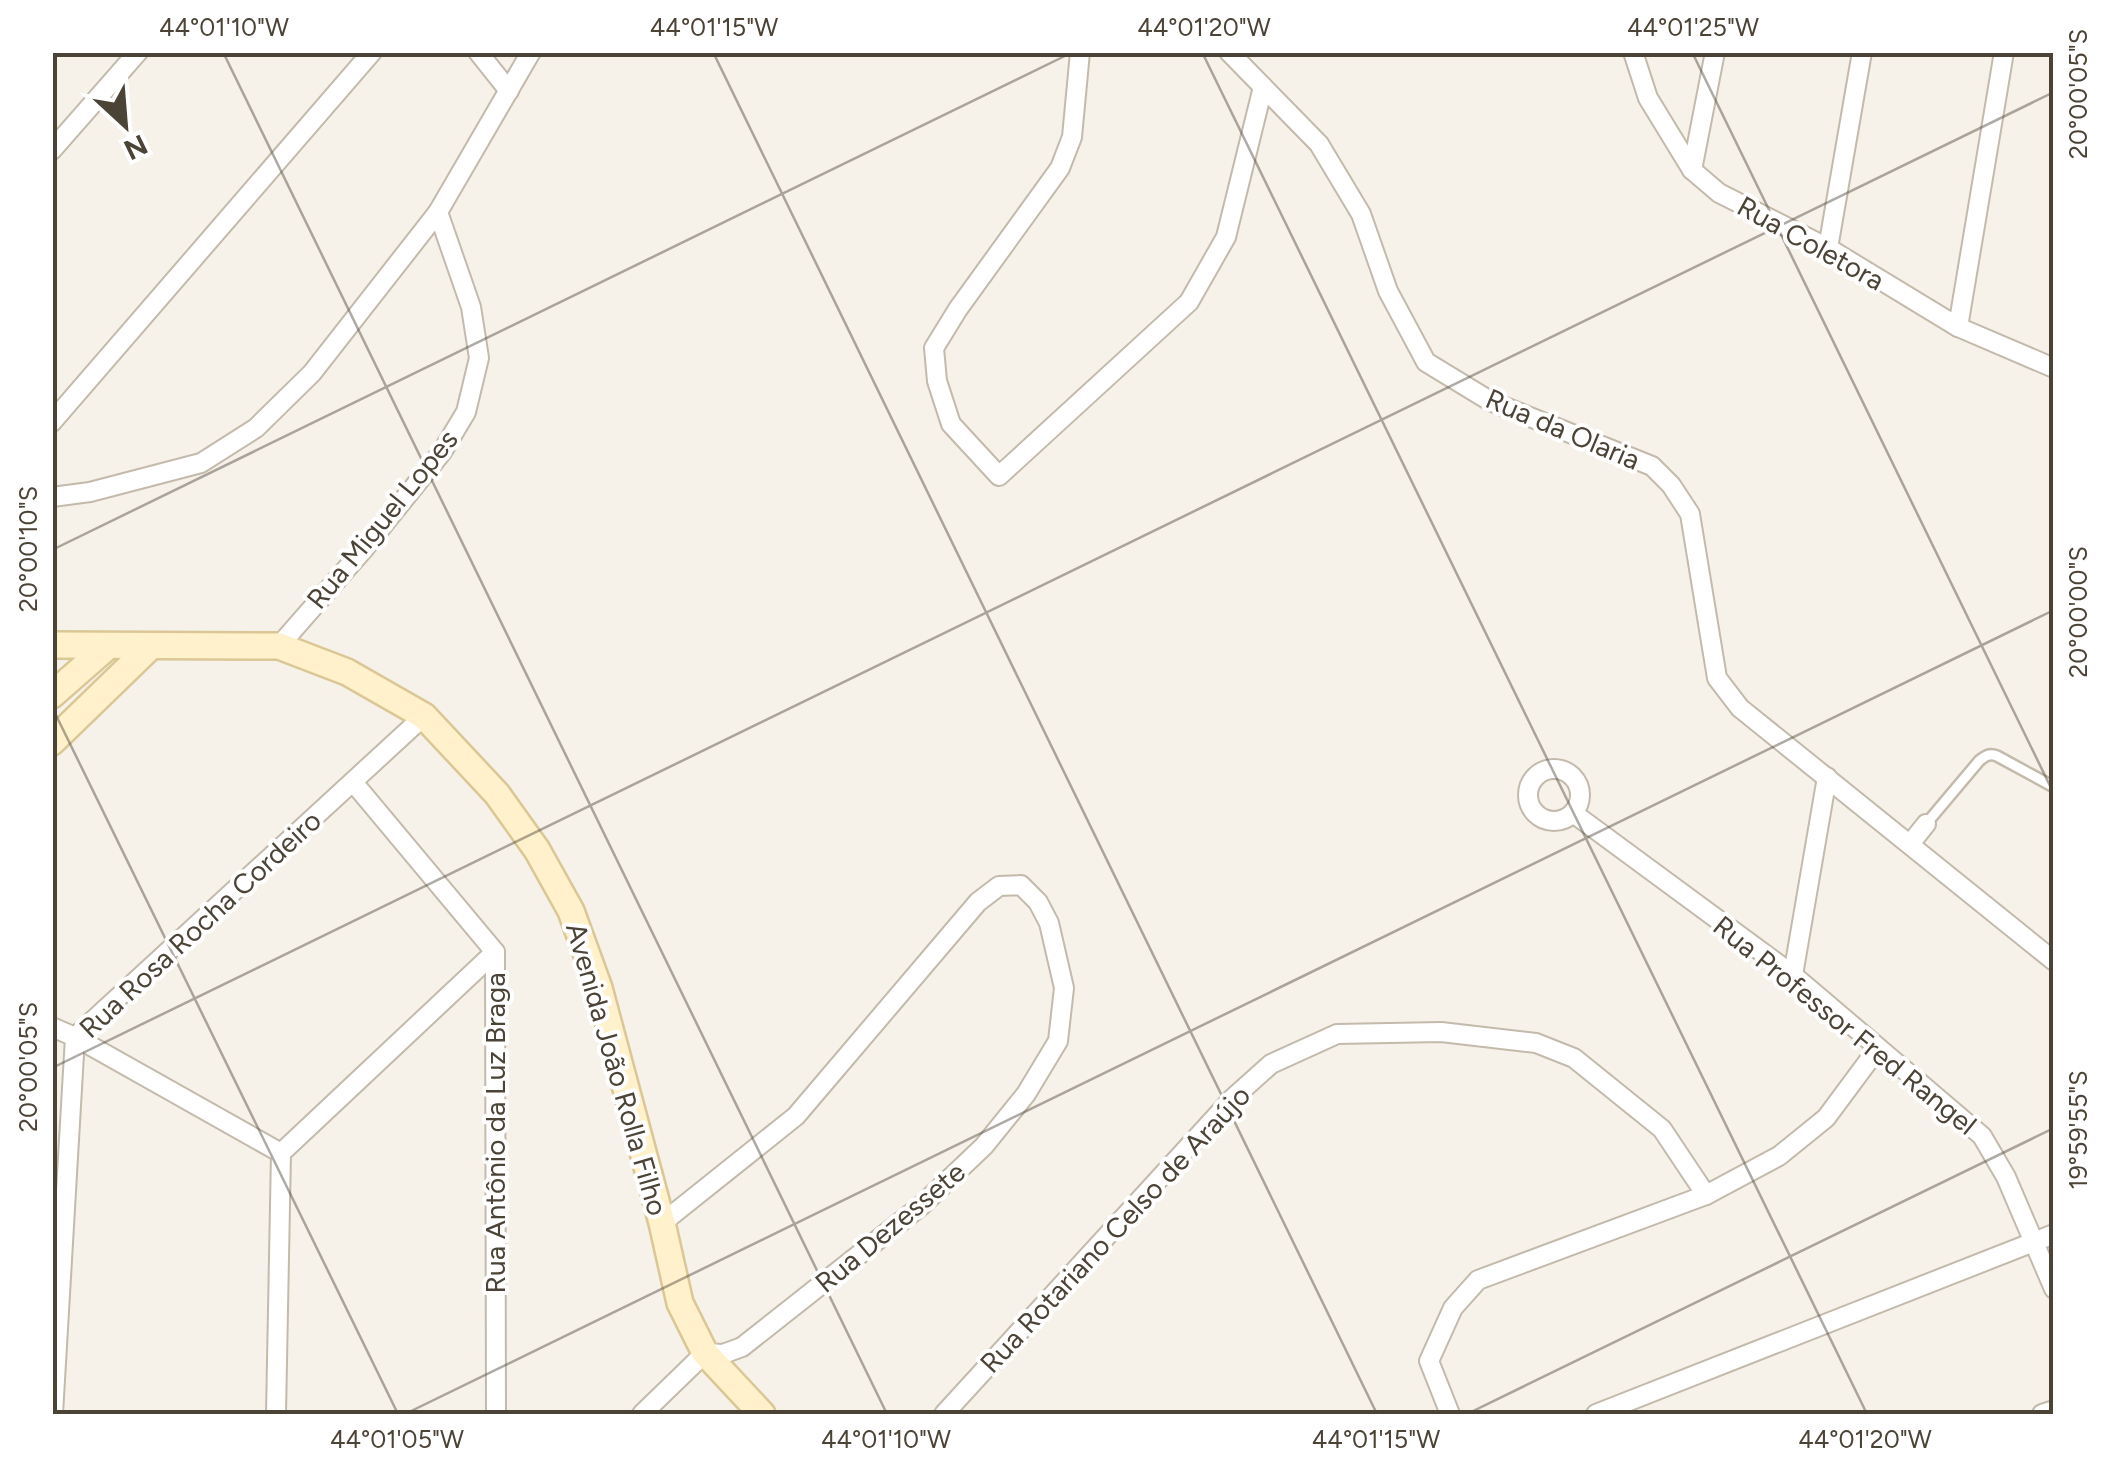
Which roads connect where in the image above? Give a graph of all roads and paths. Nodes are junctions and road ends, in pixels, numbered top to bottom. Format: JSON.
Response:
{"nodes":[{"id":1,"x":138,"y":52,"type":"edge"},
{"id":2,"x":372,"y":52,"type":"edge"},
{"id":3,"x":478,"y":52,"type":"edge"},
{"id":4,"x":532,"y":52,"type":"edge"},
{"id":5,"x":1080,"y":52,"type":"edge"},
{"id":6,"x":1229,"y":52,"type":"edge"},
{"id":7,"x":1633,"y":52,"type":"edge"},
{"id":8,"x":1715,"y":52,"type":"edge"},
{"id":9,"x":1862,"y":52,"type":"edge"},
{"id":10,"x":2004,"y":52,"type":"edge"},
{"id":11,"x":1263,"y":87,"type":"junction"},
{"id":12,"x":509,"y":91,"type":"junction"},
{"id":13,"x":52,"y":150,"type":"edge"},
{"id":14,"x":1692,"y":170,"type":"junction"},
{"id":15,"x":438,"y":212,"type":"junction"},
{"id":16,"x":1828,"y":248,"type":"junction"},
{"id":17,"x":1958,"y":327,"type":"junction"},
{"id":18,"x":2054,"y":368,"type":"edge"},
{"id":19,"x":52,"y":422,"type":"edge"},
{"id":20,"x":52,"y":497,"type":"edge"},
{"id":21,"x":52,"y":645,"type":"edge"},
{"id":22,"x":108,"y":646,"type":"junction"},
{"id":23,"x":151,"y":646,"type":"junction"},
{"id":24,"x":279,"y":646,"type":"junction"},
{"id":25,"x":58,"y":690,"type":"edge"},
{"id":26,"x":424,"y":716,"type":"junction"},
{"id":27,"x":56,"y":739,"type":"edge"},
{"id":28,"x":1827,"y":777,"type":"junction"},
{"id":29,"x":354,"y":782,"type":"junction"},
{"id":30,"x":2054,"y":787,"type":"edge"},
{"id":31,"x":1573,"y":813,"type":"dead end"},
{"id":32,"x":1926,"y":824,"type":"joint"},
{"id":33,"x":1910,"y":844,"type":"junction"},
{"id":34,"x":495,"y":952,"type":"junction"},
{"id":35,"x":2054,"y":961,"type":"edge"},
{"id":36,"x":1794,"y":975,"type":"junction"},
{"id":37,"x":52,"y":1026,"type":"edge"},
{"id":38,"x":75,"y":1036,"type":"junction"},
{"id":39,"x":1878,"y":1048,"type":"junction"},
{"id":40,"x":281,"y":1152,"type":"junction"},
{"id":41,"x":1706,"y":1195,"type":"junction"},
{"id":42,"x":662,"y":1223,"type":"junction"},
{"id":43,"x":2054,"y":1234,"type":"edge"},
{"id":44,"x":2035,"y":1242,"type":"junction"},
{"id":45,"x":2054,"y":1289,"type":"edge"},
{"id":46,"x":705,"y":1353,"type":"junction"},
{"id":47,"x":2054,"y":1410,"type":"edge"},
{"id":48,"x":53,"y":1414,"type":"edge"},
{"id":49,"x":276,"y":1414,"type":"edge"},
{"id":50,"x":496,"y":1414,"type":"edge"},
{"id":51,"x":642,"y":1414,"type":"edge"},
{"id":52,"x":762,"y":1414,"type":"edge"},
{"id":53,"x":944,"y":1414,"type":"edge"},
{"id":54,"x":1450,"y":1414,"type":"edge"},
{"id":55,"x":1596,"y":1414,"type":"edge"},
{"id":56,"x":2042,"y":1414,"type":"edge"}],
"edges":[{"from":1,"to":13,"type":"street"},
{"from":2,"to":19,"type":"street"},
{"from":3,"to":12,"type":"street"},
{"from":4,"to":12,"type":"street"},
{"from":5,"to":11,"type":"street"},
{"from":6,"to":11,"type":"street","name":"Rua da Olaria"},
{"from":7,"to":14,"type":"street","name":"Rua Coletora"},
{"from":8,"to":14,"type":"street"},
{"from":9,"to":16,"type":"street"},
{"from":10,"to":17,"type":"street"},
{"from":11,"to":28,"type":"street","name":"Rua da Olaria"},
{"from":12,"to":15,"type":"street"},
{"from":14,"to":16,"type":"street","name":"Rua Coletora"},
{"from":15,"to":20,"type":"street"},
{"from":15,"to":24,"type":"street","name":"Rua Miguel Lopes"},
{"from":16,"to":17,"type":"street","name":"Rua Coletora"},
{"from":17,"to":18,"type":"street","name":"Rua Coletora"},
{"from":21,"to":22,"type":"street","name":"Avenida João Rolla Filho"},
{"from":22,"to":23,"type":"street","name":"Avenida João Rolla Filho"},
{"from":22,"to":25,"type":"street"},
{"from":23,"to":24,"type":"street","name":"Avenida João Rolla Filho"},
{"from":23,"to":27,"type":"street"},
{"from":24,"to":26,"type":"street","name":"Avenida João Rolla Filho"},
{"from":25,"to":27,"type":"street"},
{"from":26,"to":29,"type":"street","name":"Rua Rosa Rocha Cordeiro"},
{"from":26,"to":42,"type":"street","name":"Avenida João Rolla Filho"},
{"from":28,"to":33,"type":"street","name":"Rua da Olaria"},
{"from":28,"to":36,"type":"street"},
{"from":29,"to":34,"type":"street","name":"Rua Antônio da Luz Braga"},
{"from":29,"to":38,"type":"street","name":"Rua Rosa Rocha Cordeiro"},
{"from":30,"to":32,"type":"lane"},
{"from":31,"to":36,"type":"street","name":"Rua Professor Fred Rangel"},
{"from":32,"to":33,"type":"street"},
{"from":33,"to":35,"type":"street","name":"Rua da Olaria"},
{"from":34,"to":40,"type":"street"},
{"from":34,"to":50,"type":"street","name":"Rua Antônio da Luz Braga"},
{"from":36,"to":39,"type":"street","name":"Rua Professor Fred Rangel"},
{"from":37,"to":38,"type":"street"},
{"from":38,"to":40,"type":"street"},
{"from":38,"to":48,"type":"street","name":"Rua Rosa Rocha Cordeiro"},
{"from":39,"to":41,"type":"street"},
{"from":39,"to":44,"type":"street","name":"Rua Professor Fred Rangel"},
{"from":40,"to":49,"type":"street"},
{"from":41,"to":53,"type":"street","name":"Rua Rotariano Celso de Araújo"},
{"from":41,"to":54,"type":"street"},
{"from":42,"to":46,"type":"street","name":"Avenida João Rolla Filho"},
{"from":42,"to":46,"type":"street","name":"Rua Dezessete"},
{"from":43,"to":44,"type":"street"},
{"from":44,"to":45,"type":"street","name":"Rua Professor Fred Rangel"},
{"from":44,"to":55,"type":"street"},
{"from":46,"to":51,"type":"street"},
{"from":46,"to":52,"type":"street","name":"Avenida João Rolla Filho"},
{"from":47,"to":56,"type":"street"}]}
